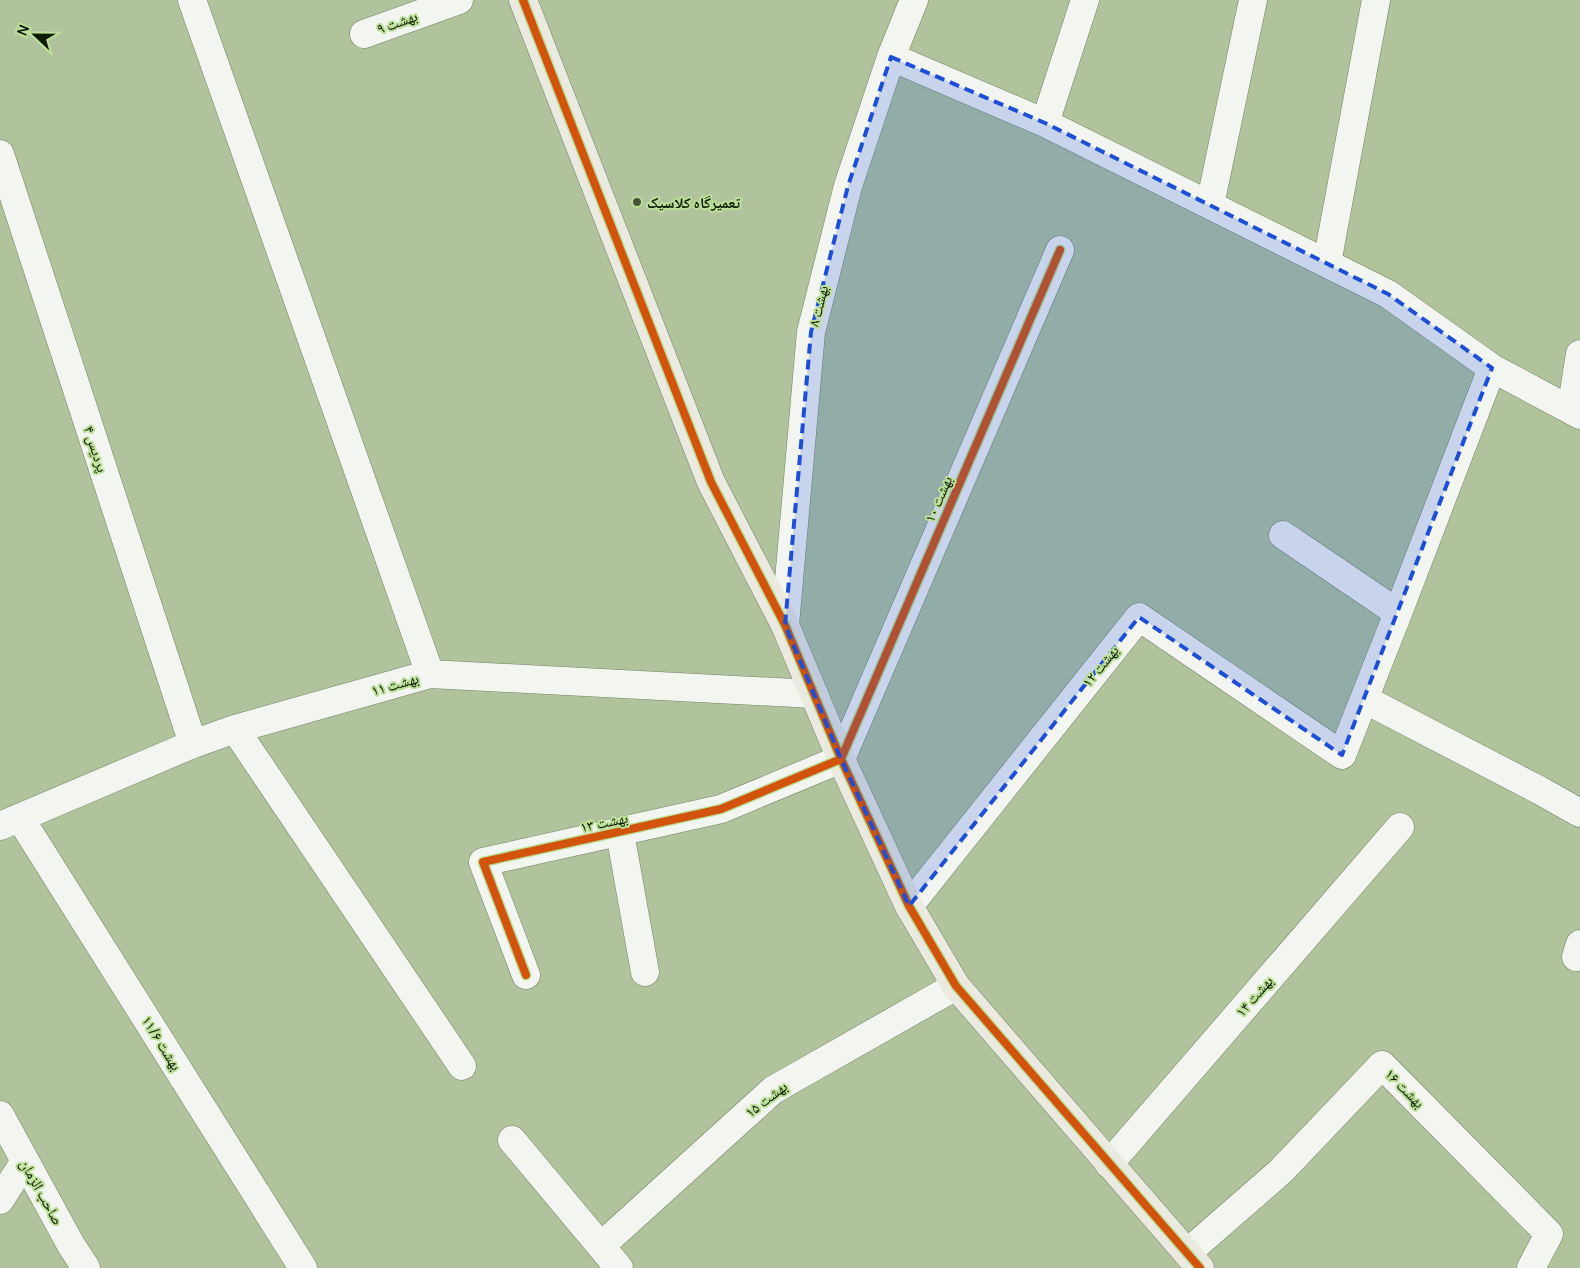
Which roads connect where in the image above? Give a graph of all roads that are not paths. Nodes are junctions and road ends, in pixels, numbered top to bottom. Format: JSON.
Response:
{"nodes":[{"id":1,"x":192,"y":0,"type":"edge"},
{"id":2,"x":459,"y":0,"type":"edge"},
{"id":3,"x":523,"y":0,"type":"edge"},
{"id":4,"x":914,"y":0,"type":"edge"},
{"id":5,"x":1085,"y":0,"type":"edge"},
{"id":6,"x":1252,"y":0,"type":"edge"},
{"id":7,"x":1376,"y":0,"type":"edge"},
{"id":8,"x":364,"y":34,"type":"dead end"},
{"id":9,"x":891,"y":57,"type":"junction"},
{"id":10,"x":1045,"y":123,"type":"junction"},
{"id":11,"x":0,"y":154,"type":"edge"},
{"id":12,"x":1210,"y":204,"type":"junction"},
{"id":13,"x":1060,"y":250,"type":"dead end"},
{"id":14,"x":1327,"y":263,"type":"junction"},
{"id":15,"x":1580,"y":354,"type":"edge"},
{"id":16,"x":1492,"y":368,"type":"junction"},
{"id":17,"x":1576,"y":413,"type":"edge"},
{"id":18,"x":1283,"y":536,"type":"dead end"},
{"id":19,"x":1398,"y":613,"type":"junction"},
{"id":20,"x":785,"y":625,"type":"junction"},
{"id":21,"x":430,"y":674,"type":"junction"},
{"id":22,"x":814,"y":694,"type":"junction"},
{"id":23,"x":1364,"y":699,"type":"junction"},
{"id":24,"x":235,"y":728,"type":"junction"},
{"id":25,"x":193,"y":744,"type":"junction"},
{"id":26,"x":841,"y":759,"type":"junction"},
{"id":27,"x":1580,"y":813,"type":"edge"},
{"id":28,"x":10,"y":822,"type":"edge"},
{"id":29,"x":1400,"y":827,"type":"dead end"},
{"id":30,"x":620,"y":833,"type":"junction"},
{"id":31,"x":909,"y":906,"type":"junction"},
{"id":32,"x":645,"y":972,"type":"dead end"},
{"id":33,"x":526,"y":975,"type":"dead end"},
{"id":34,"x":956,"y":986,"type":"junction"},
{"id":35,"x":462,"y":1066,"type":"dead end"},
{"id":36,"x":0,"y":1115,"type":"edge"},
{"id":37,"x":512,"y":1140,"type":"dead end"},
{"id":38,"x":25,"y":1161,"type":"junction"},
{"id":39,"x":1109,"y":1164,"type":"junction"},
{"id":40,"x":0,"y":1200,"type":"edge"},
{"id":41,"x":600,"y":1246,"type":"junction"},
{"id":42,"x":1193,"y":1260,"type":"edge"},
{"id":43,"x":86,"y":1268,"type":"edge"},
{"id":44,"x":303,"y":1268,"type":"edge"},
{"id":45,"x":619,"y":1268,"type":"edge"},
{"id":46,"x":1531,"y":1268,"type":"edge"}],
"edges":[{"from":1,"to":21,"type":"street"},
{"from":2,"to":8,"type":"street","name":"بهشت ۹"},
{"from":3,"to":20,"type":"street"},
{"from":4,"to":9,"type":"street","name":"بهشت ۸"},
{"from":5,"to":10,"type":"street"},
{"from":6,"to":12,"type":"street"},
{"from":7,"to":14,"type":"street"},
{"from":9,"to":10,"type":"street"},
{"from":9,"to":20,"type":"street","name":"بهشت ۸"},
{"from":10,"to":12,"type":"street"},
{"from":11,"to":25,"type":"street","name":"پردیس ۴"},
{"from":12,"to":14,"type":"street"},
{"from":13,"to":26,"type":"street","name":"بهشت ۱۰"},
{"from":14,"to":16,"type":"street"},
{"from":15,"to":17,"type":"street"},
{"from":16,"to":17,"type":"street"},
{"from":16,"to":19,"type":"street"},
{"from":18,"to":19,"type":"street"},
{"from":19,"to":23,"type":"street"},
{"from":20,"to":22,"type":"street"},
{"from":21,"to":22,"type":"street","name":"بهشت ۱۱"},
{"from":21,"to":24,"type":"street","name":"بهشت ۱۱"},
{"from":22,"to":26,"type":"street"},
{"from":23,"to":27,"type":"street"},
{"from":23,"to":31,"type":"street","name":"بهشت ۱۲"},
{"from":24,"to":25,"type":"street","name":"بهشت ۱۱"},
{"from":24,"to":35,"type":"street"},
{"from":25,"to":28,"type":"street","name":"بهشت ۱۱"},
{"from":26,"to":30,"type":"street","name":"بهشت ۱۳"},
{"from":26,"to":31,"type":"street"},
{"from":28,"to":44,"type":"street","name":"بهشت ۱۱/۶"},
{"from":29,"to":39,"type":"street","name":"بهشت ۱۴"},
{"from":30,"to":32,"type":"street"},
{"from":30,"to":33,"type":"street","name":"بهشت ۱۳"},
{"from":31,"to":34,"type":"street"},
{"from":34,"to":39,"type":"street"},
{"from":34,"to":41,"type":"street","name":"بهشت ۱۵"},
{"from":36,"to":38,"type":"street","name":"صاحب الزمان"},
{"from":37,"to":41,"type":"street"},
{"from":38,"to":40,"type":"street"},
{"from":38,"to":43,"type":"street","name":"صاحب الزمان"},
{"from":39,"to":42,"type":"street"},
{"from":41,"to":45,"type":"street"},
{"from":42,"to":46,"type":"street","name":"بهشت ۱۶"}]}
